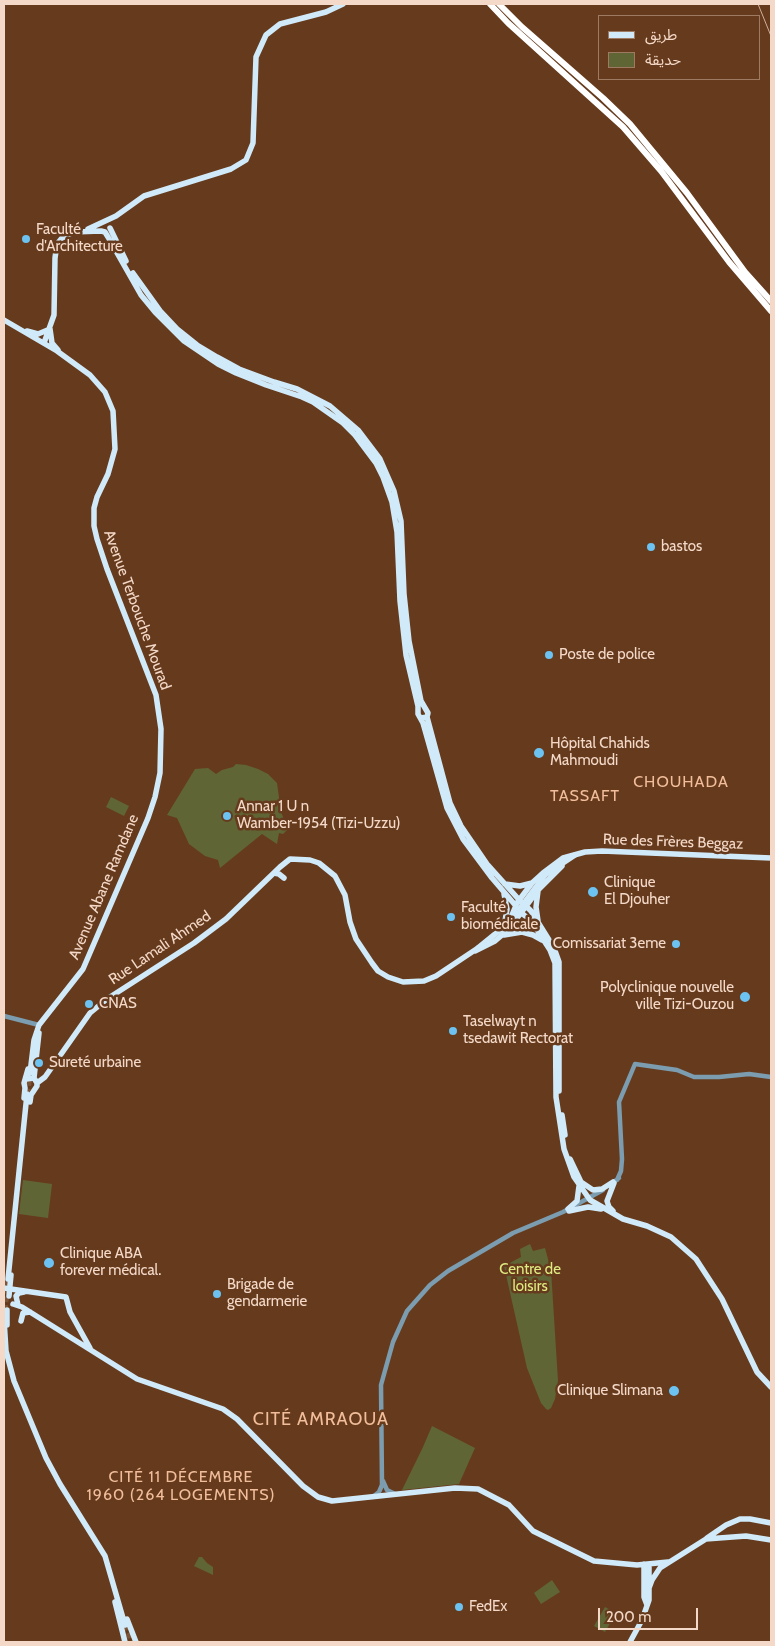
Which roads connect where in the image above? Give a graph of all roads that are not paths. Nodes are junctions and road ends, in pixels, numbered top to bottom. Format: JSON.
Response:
{"nodes":[{"id":1,"x":343,"y":4,"type":"edge"},
{"id":2,"x":490,"y":4,"type":"edge"},
{"id":3,"x":499,"y":4,"type":"edge"},
{"id":4,"x":107,"y":227,"type":"junction"},
{"id":5,"x":88,"y":230,"type":"junction"},
{"id":6,"x":112,"y":244,"type":"junction"},
{"id":7,"x":771,"y":301,"type":"edge"},
{"id":8,"x":771,"y":311,"type":"edge"},
{"id":9,"x":4,"y":320,"type":"edge"},
{"id":10,"x":13,"y":326,"type":"junction"},
{"id":11,"x":50,"y":329,"type":"junction"},
{"id":12,"x":44,"y":344,"type":"junction"},
{"id":13,"x":61,"y":354,"type":"junction"},
{"id":14,"x":398,"y":521,"type":"junction"},
{"id":15,"x":422,"y":710,"type":"junction"},
{"id":16,"x":424,"y":718,"type":"junction"},
{"id":17,"x":159,"y":775,"type":"joint"},
{"id":18,"x":575,"y":855,"type":"junction"},
{"id":19,"x":771,"y":858,"type":"edge"},
{"id":20,"x":274,"y":873,"type":"junction"},
{"id":21,"x":284,"y":878,"type":"dead end"},
{"id":22,"x":502,"y":883,"type":"junction"},
{"id":23,"x":532,"y":883,"type":"junction"},
{"id":24,"x":502,"y":890,"type":"junction"},
{"id":25,"x":538,"y":890,"type":"junction"},
{"id":26,"x":521,"y":906,"type":"junction"},
{"id":27,"x":505,"y":922,"type":"junction"},
{"id":28,"x":541,"y":928,"type":"junction"},
{"id":29,"x":502,"y":936,"type":"junction"},
{"id":30,"x":546,"y":943,"type":"junction"},
{"id":31,"x":476,"y":950,"type":"junction"},
{"id":32,"x":4,"y":1016,"type":"edge"},
{"id":33,"x":39,"y":1025,"type":"junction"},
{"id":34,"x":52,"y":1064,"type":"junction"},
{"id":35,"x":48,"y":1072,"type":"junction"},
{"id":36,"x":771,"y":1077,"type":"edge"},
{"id":37,"x":34,"y":1078,"type":"junction"},
{"id":38,"x":52,"y":1078,"type":"dead end"},
{"id":39,"x":26,"y":1079,"type":"junction"},
{"id":40,"x":34,"y":1090,"type":"junction"},
{"id":41,"x":26,"y":1091,"type":"junction"},
{"id":42,"x":21,"y":1153,"type":"junction"},
{"id":43,"x":615,"y":1181,"type":"junction"},
{"id":44,"x":580,"y":1184,"type":"junction"},
{"id":45,"x":592,"y":1199,"type":"junction"},
{"id":46,"x":607,"y":1210,"type":"junction"},
{"id":47,"x":566,"y":1211,"type":"junction"},
{"id":48,"x":623,"y":1219,"type":"junction"},
{"id":49,"x":13,"y":1236,"type":"junction"},
{"id":50,"x":8,"y":1280,"type":"dead end"},
{"id":51,"x":6,"y":1288,"type":"edge"},
{"id":52,"x":21,"y":1291,"type":"junction"},
{"id":53,"x":8,"y":1296,"type":"edge"},
{"id":54,"x":16,"y":1304,"type":"junction"},
{"id":55,"x":6,"y":1310,"type":"edge"},
{"id":56,"x":31,"y":1313,"type":"junction"},
{"id":57,"x":4,"y":1319,"type":"edge"},
{"id":58,"x":20,"y":1320,"type":"dead end"},
{"id":59,"x":91,"y":1350,"type":"junction"},
{"id":60,"x":4,"y":1359,"type":"edge"},
{"id":61,"x":771,"y":1387,"type":"edge"},
{"id":62,"x":17,"y":1390,"type":"junction"},
{"id":63,"x":382,"y":1478,"type":"junction"},
{"id":64,"x":396,"y":1494,"type":"junction"},
{"id":65,"x":373,"y":1496,"type":"junction"},
{"id":66,"x":771,"y":1523,"type":"edge"},
{"id":67,"x":706,"y":1539,"type":"junction"},
{"id":68,"x":771,"y":1540,"type":"edge"},
{"id":69,"x":668,"y":1562,"type":"junction"},
{"id":70,"x":646,"y":1564,"type":"junction"},
{"id":71,"x":636,"y":1565,"type":"junction"},
{"id":72,"x":110,"y":1568,"type":"junction"},
{"id":73,"x":644,"y":1579,"type":"junction"},
{"id":74,"x":649,"y":1588,"type":"junction"},
{"id":75,"x":646,"y":1608,"type":"junction"},
{"id":76,"x":125,"y":1625,"type":"tunnel mouth"},
{"id":77,"x":125,"y":1642,"type":"edge"},
{"id":78,"x":136,"y":1642,"type":"edge"},
{"id":79,"x":630,"y":1642,"type":"edge"}],
"edges":[{"from":1,"to":4,"type":"main road"},
{"from":2,"to":8,"type":"highway"},
{"from":3,"to":7,"type":"highway"},
{"from":4,"to":5,"type":"main road"},
{"from":4,"to":6,"type":"main road"},
{"from":4,"to":14,"type":"main road"},
{"from":5,"to":6,"type":"main road"},
{"from":5,"to":11,"type":"main road"},
{"from":6,"to":14,"type":"main road"},
{"from":9,"to":10,"type":"main road"},
{"from":10,"to":11,"type":"main road"},
{"from":10,"to":12,"type":"main road","name":"Avenue Terbouche Mourad"},
{"from":11,"to":12,"type":"main road"},
{"from":11,"to":13,"type":"main road"},
{"from":12,"to":13,"type":"main road","name":"Avenue Terbouche Mourad"},
{"from":13,"to":17,"type":"main road","name":"Avenue Terbouche Mourad"},
{"from":14,"to":15,"type":"main road"},
{"from":15,"to":16,"type":"main road"},
{"from":15,"to":16,"type":"main road"},
{"from":16,"to":22,"type":"main road"},
{"from":16,"to":24,"type":"main road"},
{"from":17,"to":33,"type":"main road","name":"Avenue Abane Ramdane"},
{"from":18,"to":19,"type":"main road","name":"Rue des Frères Beggaz"},
{"from":18,"to":23,"type":"main road"},
{"from":18,"to":25,"type":"main road"},
{"from":18,"to":31,"type":"main road","bridge":true},
{"from":20,"to":21,"type":"main road"},
{"from":20,"to":31,"type":"main road","name":"Rue Lamali Ahmed"},
{"from":20,"to":34,"type":"main road","name":"Rue Lamali Ahmed"},
{"from":22,"to":23,"type":"main road"},
{"from":22,"to":26,"type":"main road"},
{"from":23,"to":26,"type":"main road"},
{"from":24,"to":26,"type":"main road"},
{"from":24,"to":27,"type":"main road"},
{"from":25,"to":26,"type":"main road"},
{"from":25,"to":28,"type":"main road"},
{"from":26,"to":27,"type":"main road"},
{"from":26,"to":28,"type":"main road"},
{"from":26,"to":29,"type":"main road"},
{"from":26,"to":30,"type":"main road"},
{"from":27,"to":31,"type":"main road"},
{"from":28,"to":44,"type":"main road"},
{"from":29,"to":30,"type":"main road"},
{"from":29,"to":31,"type":"main road"},
{"from":30,"to":44,"type":"main road"},
{"from":32,"to":33,"type":"street"},
{"from":33,"to":37,"type":"main road"},
{"from":33,"to":39,"type":"main road","name":"Avenue Abane Ramdane"},
{"from":34,"to":35,"type":"main road","name":"Rue Lamali Ahmed"},
{"from":34,"to":37,"type":"main road","name":"Rue Lamali Ahmed"},
{"from":35,"to":37,"type":"main road","name":"Rue Lamali Ahmed"},
{"from":35,"to":38,"type":"main road"},
{"from":36,"to":43,"type":"street"},
{"from":37,"to":39,"type":"main road"},
{"from":37,"to":40,"type":"main road"},
{"from":39,"to":41,"type":"main road","name":"Avenue Abane Ramdane"},
{"from":40,"to":41,"type":"main road"},
{"from":40,"to":42,"type":"main road"},
{"from":41,"to":42,"type":"main road","name":"Avenue Abane Ramdane"},
{"from":42,"to":49,"type":"main road"},
{"from":43,"to":44,"type":"main road"},
{"from":43,"to":45,"type":"street"},
{"from":43,"to":48,"type":"main road"},
{"from":44,"to":45,"type":"main road"},
{"from":44,"to":47,"type":"main road"},
{"from":45,"to":46,"type":"main road"},
{"from":45,"to":47,"type":"street"},
{"from":46,"to":47,"type":"main road"},
{"from":46,"to":48,"type":"main road"},
{"from":47,"to":63,"type":"street"},
{"from":48,"to":61,"type":"main road"},
{"from":49,"to":50,"type":"main road"},
{"from":49,"to":51,"type":"main road"},
{"from":51,"to":52,"type":"main road"},
{"from":51,"to":53,"type":"main road"},
{"from":52,"to":53,"type":"main road"},
{"from":52,"to":54,"type":"main road"},
{"from":52,"to":59,"type":"main road"},
{"from":53,"to":54,"type":"main road"},
{"from":54,"to":55,"type":"main road"},
{"from":54,"to":56,"type":"main road"},
{"from":55,"to":62,"type":"main road"},
{"from":56,"to":58,"type":"main road"},
{"from":56,"to":59,"type":"main road"},
{"from":57,"to":62,"type":"main road"},
{"from":59,"to":65,"type":"main road"},
{"from":60,"to":62,"type":"main road"},
{"from":62,"to":72,"type":"main road"},
{"from":63,"to":64,"type":"street"},
{"from":63,"to":65,"type":"street"},
{"from":64,"to":65,"type":"main road"},
{"from":64,"to":71,"type":"main road"},
{"from":66,"to":67,"type":"main road"},
{"from":67,"to":68,"type":"main road"},
{"from":67,"to":69,"type":"main road"},
{"from":69,"to":70,"type":"main road"},
{"from":69,"to":74,"type":"main road"},
{"from":70,"to":71,"type":"main road"},
{"from":70,"to":73,"type":"main road"},
{"from":70,"to":74,"type":"main road"},
{"from":71,"to":73,"type":"main road"},
{"from":72,"to":76,"type":"main road"},
{"from":72,"to":77,"type":"main road"},
{"from":72,"to":78,"type":"main road"},
{"from":73,"to":75,"type":"main road"},
{"from":74,"to":75,"type":"main road"},
{"from":75,"to":79,"type":"main road"}]}
